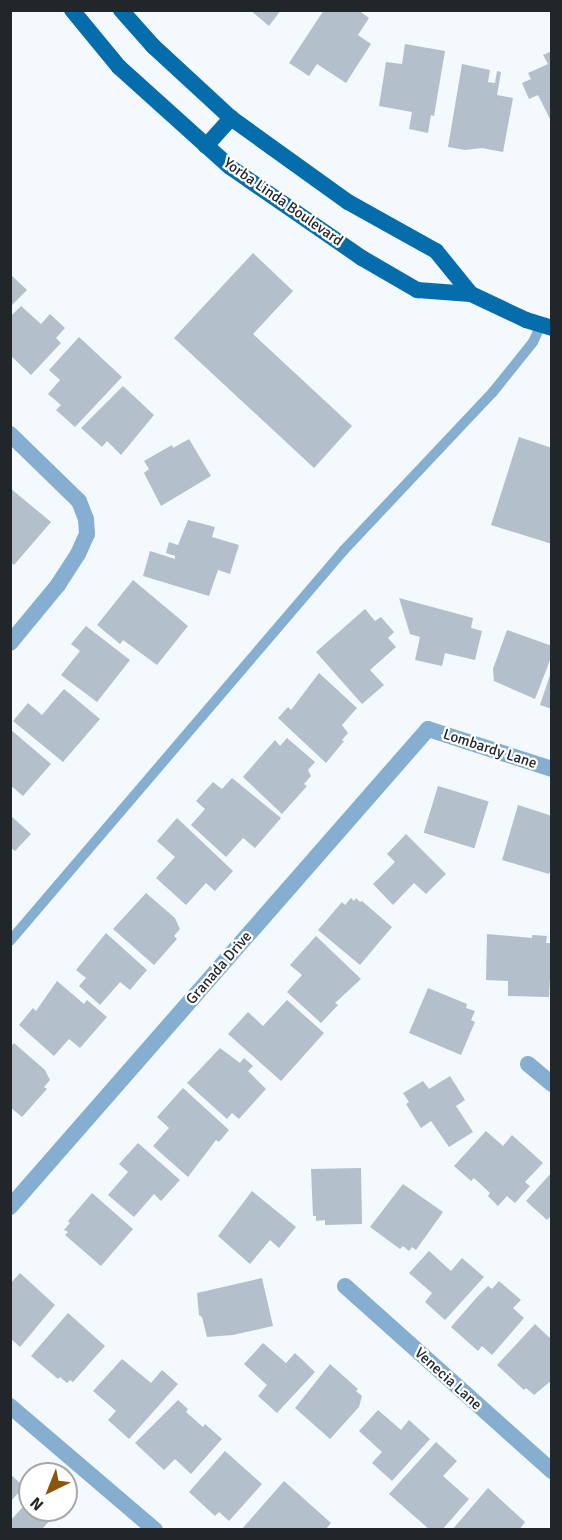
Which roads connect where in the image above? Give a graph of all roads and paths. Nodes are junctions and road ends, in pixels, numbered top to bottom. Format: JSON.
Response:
{"nodes":[{"id":1,"x":72,"y":10,"type":"edge"},
{"id":2,"x":121,"y":10,"type":"edge"},
{"id":3,"x":231,"y":118,"type":"junction"},
{"id":4,"x":207,"y":146,"type":"junction"},
{"id":5,"x":471,"y":294,"type":"junction"},
{"id":6,"x":546,"y":327,"type":"edge"},
{"id":7,"x":10,"y":434,"type":"edge"},
{"id":8,"x":10,"y":643,"type":"edge"},
{"id":9,"x":428,"y":729,"type":"joint"},
{"id":10,"x":552,"y":770,"type":"edge"},
{"id":11,"x":10,"y":941,"type":"edge"},
{"id":12,"x":528,"y":1064,"type":"dead end"},
{"id":13,"x":552,"y":1084,"type":"edge"},
{"id":14,"x":10,"y":1207,"type":"edge"},
{"id":15,"x":345,"y":1286,"type":"dead end"},
{"id":16,"x":10,"y":1406,"type":"edge"},
{"id":17,"x":552,"y":1471,"type":"edge"},
{"id":18,"x":155,"y":1530,"type":"edge"}],
"edges":[{"from":1,"to":4,"type":"main road","name":"Yorba Linda Boulevard"},
{"from":2,"to":3,"type":"main road","name":"Yorba Linda Boulevard"},
{"from":3,"to":4,"type":"main road"},
{"from":3,"to":5,"type":"main road","name":"Yorba Linda Boulevard"},
{"from":4,"to":5,"type":"main road","name":"Yorba Linda Boulevard"},
{"from":5,"to":6,"type":"main road","name":"Yorba Linda Boulevard"},
{"from":6,"to":11,"type":"lane"},
{"from":7,"to":8,"type":"street"},
{"from":9,"to":10,"type":"street","name":"Lombardy Lane"},
{"from":9,"to":14,"type":"street","name":"Granada Drive"},
{"from":12,"to":13,"type":"street"},
{"from":15,"to":17,"type":"street","name":"Venecia Lane"},
{"from":16,"to":18,"type":"street"}]}
